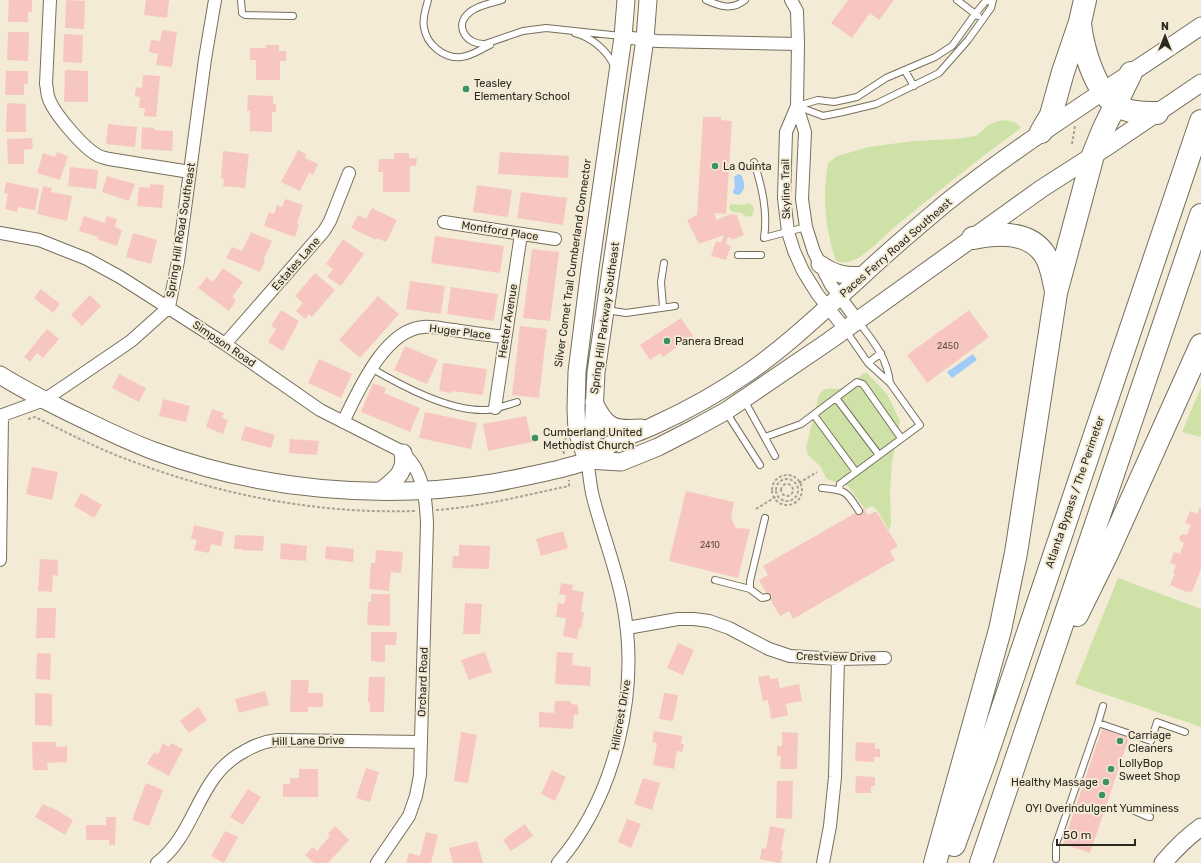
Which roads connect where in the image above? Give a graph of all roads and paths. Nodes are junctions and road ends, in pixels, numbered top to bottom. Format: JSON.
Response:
{"nodes":[{"id":1,"x":50,"y":0,"type":"edge"},
{"id":2,"x":215,"y":0,"type":"edge"},
{"id":3,"x":241,"y":0,"type":"edge"},
{"id":4,"x":428,"y":0,"type":"edge"},
{"id":5,"x":502,"y":0,"type":"edge"},
{"id":6,"x":626,"y":0,"type":"edge"},
{"id":7,"x":648,"y":0,"type":"edge"},
{"id":8,"x":706,"y":0,"type":"edge"},
{"id":9,"x":745,"y":0,"type":"edge"},
{"id":10,"x":791,"y":0,"type":"edge"},
{"id":11,"x":957,"y":0,"type":"edge"},
{"id":12,"x":989,"y":0,"type":"edge"},
{"id":13,"x":994,"y":0,"type":"edge"},
{"id":14,"x":1085,"y":0,"type":"edge"},
{"id":15,"x":975,"y":14,"type":"junction"},
{"id":16,"x":294,"y":16,"type":"dead end"},
{"id":17,"x":982,"y":20,"type":"junction"},
{"id":18,"x":1080,"y":22,"type":"junction"},
{"id":19,"x":1201,"y":26,"type":"edge"},
{"id":20,"x":558,"y":29,"type":"junction"},
{"id":21,"x":623,"y":37,"type":"junction"},
{"id":22,"x":504,"y":38,"type":"junction"},
{"id":23,"x":645,"y":39,"type":"junction"},
{"id":24,"x":798,"y":44,"type":"junction"},
{"id":25,"x":905,"y":71,"type":"junction"},
{"id":26,"x":1131,"y":73,"type":"joint"},
{"id":27,"x":618,"y":75,"type":"junction"},
{"id":28,"x":1201,"y":83,"type":"edge"},
{"id":29,"x":914,"y":86,"type":"junction"},
{"id":30,"x":1109,"y":98,"type":"junction"},
{"id":31,"x":797,"y":106,"type":"junction"},
{"id":32,"x":1157,"y":113,"type":"junction"},
{"id":33,"x":1201,"y":121,"type":"edge"},
{"id":34,"x":1075,"y":125,"type":"dead end"},
{"id":35,"x":1041,"y":132,"type":"junction"},
{"id":36,"x":1072,"y":144,"type":"dead end"},
{"id":37,"x":1102,"y":149,"type":"junction"},
{"id":38,"x":754,"y":162,"type":"dead end"},
{"id":39,"x":190,"y":172,"type":"junction"},
{"id":40,"x":348,"y":173,"type":"dead end"},
{"id":41,"x":1201,"y":215,"type":"edge"},
{"id":42,"x":444,"y":222,"type":"dead end"},
{"id":43,"x":806,"y":227,"type":"junction"},
{"id":44,"x":788,"y":232,"type":"junction"},
{"id":45,"x":0,"y":233,"type":"edge"},
{"id":46,"x":521,"y":234,"type":"junction"},
{"id":47,"x":973,"y":238,"type":"junction"},
{"id":48,"x":555,"y":239,"type":"dead end"},
{"id":49,"x":738,"y":255,"type":"dead end"},
{"id":50,"x":761,"y":255,"type":"dead end"},
{"id":51,"x":664,"y":263,"type":"dead end"},
{"id":52,"x":820,"y":264,"type":"junction"},
{"id":53,"x":863,"y":275,"type":"junction"},
{"id":54,"x":1056,"y":293,"type":"junction"},
{"id":55,"x":833,"y":302,"type":"junction"},
{"id":56,"x":675,"y":306,"type":"dead end"},
{"id":57,"x":168,"y":307,"type":"junction"},
{"id":58,"x":663,"y":307,"type":"junction"},
{"id":59,"x":605,"y":310,"type":"junction"},
{"id":60,"x":851,"y":325,"type":"junction"},
{"id":61,"x":505,"y":338,"type":"junction"},
{"id":62,"x":225,"y":344,"type":"junction"},
{"id":63,"x":1201,"y":345,"type":"edge"},
{"id":64,"x":881,"y":353,"type":"junction"},
{"id":65,"x":868,"y":363,"type":"junction"},
{"id":66,"x":371,"y":368,"type":"junction"},
{"id":67,"x":0,"y":375,"type":"edge"},
{"id":68,"x":890,"y":383,"type":"junction"},
{"id":69,"x":836,"y":398,"type":"junction"},
{"id":70,"x":744,"y":399,"type":"junction"},
{"id":71,"x":44,"y":400,"type":"junction"},
{"id":72,"x":517,"y":402,"type":"dead end"},
{"id":73,"x":594,"y":402,"type":"junction"},
{"id":74,"x":495,"y":408,"type":"junction"},
{"id":75,"x":726,"y":410,"type":"junction"},
{"id":76,"x":14,"y":412,"type":"junction"},
{"id":77,"x":814,"y":414,"type":"junction"},
{"id":78,"x":1,"y":416,"type":"edge"},
{"id":79,"x":343,"y":422,"type":"junction"},
{"id":80,"x":650,"y":428,"type":"junction"},
{"id":81,"x":566,"y":437,"type":"dead end"},
{"id":82,"x":765,"y":437,"type":"junction"},
{"id":83,"x":901,"y":438,"type":"junction"},
{"id":84,"x":402,"y":453,"type":"junction"},
{"id":85,"x":879,"y":455,"type":"junction"},
{"id":86,"x":775,"y":456,"type":"dead end"},
{"id":87,"x":587,"y":460,"type":"junction"},
{"id":88,"x":760,"y":465,"type":"dead end"},
{"id":89,"x":567,"y":467,"type":"junction"},
{"id":90,"x":817,"y":472,"type":"dead end"},
{"id":91,"x":856,"y":472,"type":"junction"},
{"id":92,"x":781,"y":480,"type":"junction"},
{"id":93,"x":799,"y":483,"type":"junction"},
{"id":94,"x":783,"y":484,"type":"junction"},
{"id":95,"x":796,"y":484,"type":"junction"},
{"id":96,"x":822,"y":488,"type":"dead end"},
{"id":97,"x":423,"y":490,"type":"junction"},
{"id":98,"x":793,"y":490,"type":"junction"},
{"id":99,"x":839,"y":490,"type":"junction"},
{"id":100,"x":381,"y":491,"type":"junction"},
{"id":101,"x":798,"y":491,"type":"junction"},
{"id":102,"x":784,"y":495,"type":"junction"},
{"id":103,"x":777,"y":496,"type":"junction"},
{"id":104,"x":774,"y":498,"type":"junction"},
{"id":105,"x":782,"y":500,"type":"junction"},
{"id":106,"x":756,"y":509,"type":"dead end"},
{"id":107,"x":426,"y":510,"type":"junction"},
{"id":108,"x":859,"y":511,"type":"dead end"},
{"id":109,"x":765,"y":518,"type":"dead end"},
{"id":110,"x":0,"y":560,"type":"edge"},
{"id":111,"x":714,"y":580,"type":"dead end"},
{"id":112,"x":750,"y":589,"type":"junction"},
{"id":113,"x":767,"y":597,"type":"dead end"},
{"id":114,"x":627,"y":628,"type":"junction"},
{"id":115,"x":885,"y":658,"type":"dead end"},
{"id":116,"x":838,"y":659,"type":"junction"},
{"id":117,"x":1039,"y":692,"type":"junction"},
{"id":118,"x":1104,"y":706,"type":"dead end"},
{"id":119,"x":1098,"y":723,"type":"junction"},
{"id":120,"x":1185,"y":732,"type":"dead end"},
{"id":121,"x":421,"y":742,"type":"junction"},
{"id":122,"x":1128,"y":808,"type":"dead end"},
{"id":123,"x":1150,"y":817,"type":"dead end"},
{"id":124,"x":1201,"y":826,"type":"edge"},
{"id":125,"x":1056,"y":859,"type":"dead end"},
{"id":126,"x":157,"y":863,"type":"edge"},
{"id":127,"x":377,"y":863,"type":"edge"},
{"id":128,"x":558,"y":863,"type":"edge"},
{"id":129,"x":823,"y":863,"type":"edge"},
{"id":130,"x":935,"y":863,"type":"edge"},
{"id":131,"x":947,"y":863,"type":"edge"},
{"id":132,"x":981,"y":863,"type":"edge"},
{"id":133,"x":1163,"y":863,"type":"edge"}],
"edges":[{"from":1,"to":39,"type":"street"},
{"from":2,"to":39,"type":"street","name":"Spring Hill Road Southeast"},
{"from":3,"to":16,"type":"lane"},
{"from":4,"to":22,"type":"lane"},
{"from":5,"to":22,"type":"lane"},
{"from":6,"to":21,"type":"main road","name":"Spring Hill Parkway Southeast"},
{"from":7,"to":23,"type":"main road","name":"Spring Hill Parkway Southeast"},
{"from":8,"to":9,"type":"lane"},
{"from":10,"to":24,"type":"street","name":"Skyline Trail"},
{"from":11,"to":15,"type":"lane"},
{"from":12,"to":15,"type":"lane"},
{"from":13,"to":17,"type":"lane"},
{"from":14,"to":18,"type":"highway"},
{"from":15,"to":17,"type":"lane"},
{"from":15,"to":25,"type":"lane"},
{"from":17,"to":29,"type":"lane"},
{"from":18,"to":30,"type":"highway"},
{"from":18,"to":35,"type":"highway"},
{"from":19,"to":26,"type":"main road"},
{"from":20,"to":21,"type":"lane"},
{"from":20,"to":22,"type":"lane"},
{"from":20,"to":27,"type":"lane"},
{"from":21,"to":23,"type":"street"},
{"from":21,"to":27,"type":"main road","name":"Spring Hill Parkway Southeast"},
{"from":23,"to":24,"type":"street"},
{"from":23,"to":59,"type":"main road","name":"Spring Hill Parkway Southeast"},
{"from":24,"to":31,"type":"street","name":"Skyline Trail"},
{"from":25,"to":29,"type":"lane"},
{"from":25,"to":31,"type":"lane"},
{"from":26,"to":30,"type":"highway"},
{"from":27,"to":87,"type":"main road","name":"Spring Hill Parkway Southeast"},
{"from":28,"to":32,"type":"main road","name":"Paces Ferry Road Southeast"},
{"from":29,"to":31,"type":"lane"},
{"from":30,"to":32,"type":"highway"},
{"from":30,"to":35,"type":"main road","name":"Paces Ferry Road Southeast"},
{"from":30,"to":37,"type":"highway"},
{"from":31,"to":43,"type":"street","name":"Skyline Trail"},
{"from":31,"to":44,"type":"street","name":"Skyline Trail"},
{"from":32,"to":37,"type":"main road","name":"Paces Ferry Road Southeast"},
{"from":33,"to":131,"type":"highway","name":"Atlanta Bypass / The Perimeter"},
{"from":34,"to":36,"type":"path"},
{"from":35,"to":53,"type":"main road","name":"Paces Ferry Road Southeast"},
{"from":37,"to":47,"type":"main road","name":"Paces Ferry Road Southeast"},
{"from":37,"to":54,"type":"highway"},
{"from":38,"to":44,"type":"lane"},
{"from":39,"to":57,"type":"street","name":"Spring Hill Road Southeast"},
{"from":40,"to":62,"type":"street","name":"Estates Lane"},
{"from":41,"to":117,"type":"highway"},
{"from":42,"to":46,"type":"street","name":"Montford Place"},
{"from":43,"to":44,"type":"lane"},
{"from":43,"to":52,"type":"street","name":"Skyline Trail"},
{"from":44,"to":55,"type":"street","name":"Skyline Trail"},
{"from":45,"to":57,"type":"street","name":"Simpson Road"},
{"from":46,"to":48,"type":"street","name":"Montford Place"},
{"from":46,"to":61,"type":"street","name":"Hester Avenue"},
{"from":47,"to":54,"type":"highway"},
{"from":47,"to":60,"type":"main road","name":"Paces Ferry Road Southeast"},
{"from":49,"to":50,"type":"lane"},
{"from":51,"to":58,"type":"lane"},
{"from":52,"to":53,"type":"main road"},
{"from":52,"to":55,"type":"street","name":"Skyline Trail"},
{"from":53,"to":55,"type":"main road","name":"Paces Ferry Road Southeast"},
{"from":54,"to":130,"type":"highway"},
{"from":55,"to":60,"type":"street","name":"Skyline Trail"},
{"from":55,"to":80,"type":"main road","name":"Paces Ferry Road Southeast"},
{"from":56,"to":58,"type":"lane"},
{"from":57,"to":62,"type":"street","name":"Simpson Road"},
{"from":57,"to":71,"type":"street","name":"Spring Hill Road Southeast"},
{"from":58,"to":59,"type":"lane"},
{"from":59,"to":73,"type":"main road","name":"Spring Hill Parkway Southeast"},
{"from":60,"to":64,"type":"lane"},
{"from":60,"to":65,"type":"lane"},
{"from":60,"to":70,"type":"main road","name":"Paces Ferry Road Southeast"},
{"from":61,"to":66,"type":"street","name":"Huger Place"},
{"from":61,"to":74,"type":"street","name":"Hester Avenue"},
{"from":62,"to":79,"type":"street","name":"Simpson Road"},
{"from":63,"to":117,"type":"highway"},
{"from":64,"to":65,"type":"lane"},
{"from":64,"to":68,"type":"lane"},
{"from":65,"to":68,"type":"lane"},
{"from":66,"to":74,"type":"lane"},
{"from":66,"to":79,"type":"street","name":"Huger Place"},
{"from":67,"to":71,"type":"main road","name":"Paces Ferry Road Southeast"},
{"from":68,"to":83,"type":"lane"},
{"from":69,"to":77,"type":"lane"},
{"from":69,"to":83,"type":"lane"},
{"from":69,"to":85,"type":"lane"},
{"from":70,"to":75,"type":"main road","name":"Paces Ferry Road Southeast"},
{"from":70,"to":82,"type":"lane"},
{"from":71,"to":76,"type":"street","name":"Spring Hill Road Southeast"},
{"from":71,"to":100,"type":"main road","name":"Paces Ferry Road Southeast"},
{"from":72,"to":74,"type":"lane"},
{"from":73,"to":80,"type":"main road"},
{"from":73,"to":87,"type":"main road","name":"Spring Hill Parkway Southeast"},
{"from":75,"to":87,"type":"main road","name":"Paces Ferry Road Southeast"},
{"from":75,"to":88,"type":"lane"},
{"from":76,"to":78,"type":"street","name":"Spring Hill Road Southeast"},
{"from":76,"to":107,"type":"path"},
{"from":77,"to":82,"type":"lane"},
{"from":77,"to":91,"type":"lane"},
{"from":78,"to":110,"type":"street"},
{"from":79,"to":84,"type":"street","name":"Simpson Road"},
{"from":80,"to":87,"type":"main road","name":"Paces Ferry Road Southeast"},
{"from":81,"to":89,"type":"path"},
{"from":82,"to":86,"type":"lane"},
{"from":83,"to":85,"type":"lane"},
{"from":84,"to":97,"type":"street","name":"Simpson Road"},
{"from":84,"to":100,"type":"main road"},
{"from":85,"to":91,"type":"lane"},
{"from":87,"to":89,"type":"main road","name":"Paces Ferry Road Southeast"},
{"from":87,"to":114,"type":"street","name":"Hillcrest Drive"},
{"from":89,"to":97,"type":"main road","name":"Paces Ferry Road Southeast"},
{"from":89,"to":107,"type":"path"},
{"from":90,"to":93,"type":"path"},
{"from":91,"to":99,"type":"lane"},
{"from":92,"to":94,"type":"path"},
{"from":92,"to":95,"type":"path"},
{"from":92,"to":103,"type":"path"},
{"from":93,"to":95,"type":"path"},
{"from":93,"to":104,"type":"path"},
{"from":93,"to":104,"type":"path"},
{"from":94,"to":98,"type":"path"},
{"from":94,"to":102,"type":"path"},
{"from":95,"to":101,"type":"path"},
{"from":96,"to":99,"type":"lane"},
{"from":97,"to":100,"type":"main road","name":"Paces Ferry Road Southeast"},
{"from":97,"to":107,"type":"street","name":"Orchard Road"},
{"from":98,"to":101,"type":"path"},
{"from":98,"to":102,"type":"path"},
{"from":99,"to":108,"type":"lane"},
{"from":101,"to":105,"type":"path"},
{"from":102,"to":105,"type":"path"},
{"from":103,"to":104,"type":"path"},
{"from":103,"to":105,"type":"path"},
{"from":104,"to":106,"type":"path"},
{"from":107,"to":121,"type":"street","name":"Orchard Road"},
{"from":109,"to":112,"type":"lane"},
{"from":111,"to":112,"type":"lane"},
{"from":112,"to":113,"type":"lane"},
{"from":114,"to":116,"type":"street","name":"Crestview Drive"},
{"from":114,"to":128,"type":"street","name":"Hillcrest Drive"},
{"from":115,"to":116,"type":"street","name":"Crestview Drive"},
{"from":116,"to":129,"type":"street"},
{"from":117,"to":132,"type":"highway"},
{"from":118,"to":119,"type":"lane"},
{"from":119,"to":120,"type":"lane"},
{"from":119,"to":125,"type":"lane"},
{"from":121,"to":126,"type":"street","name":"Hill Lane Drive"},
{"from":121,"to":127,"type":"street","name":"Orchard Road"},
{"from":122,"to":123,"type":"lane"},
{"from":124,"to":133,"type":"main road"}]}
